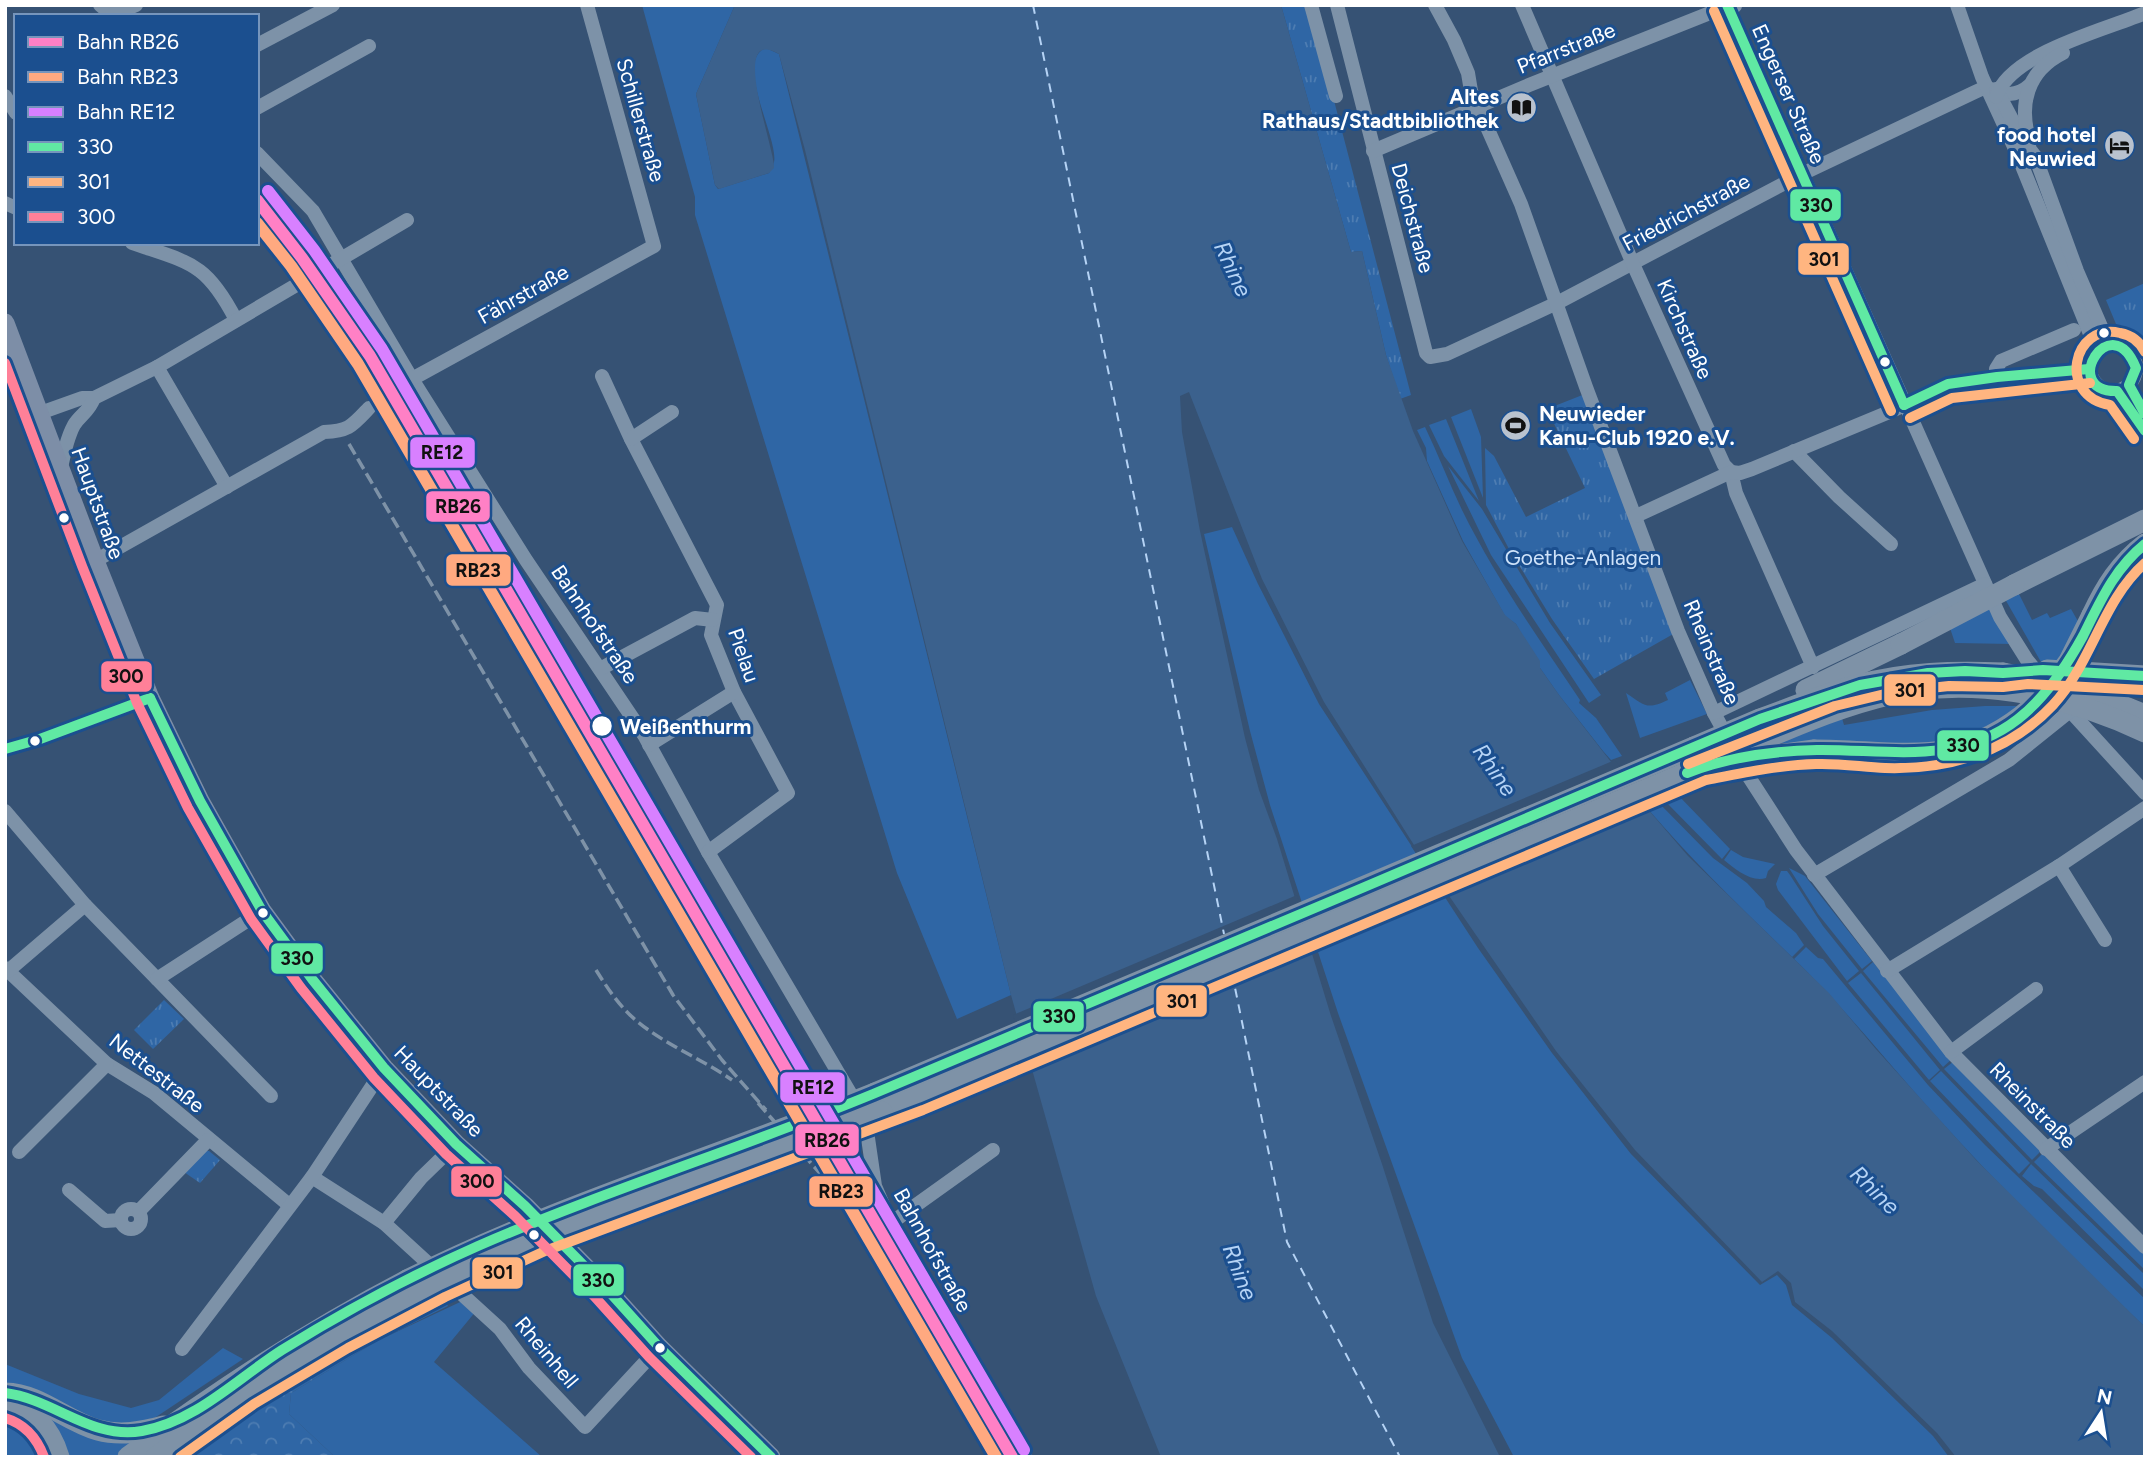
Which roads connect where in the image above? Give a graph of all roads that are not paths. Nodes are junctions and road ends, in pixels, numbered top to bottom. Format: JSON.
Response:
{"nodes":[{"id":1,"x":136,"y":5,"type":"edge"},
{"id":2,"x":333,"y":5,"type":"edge"},
{"id":3,"x":587,"y":5,"type":"edge"},
{"id":4,"x":1311,"y":5,"type":"edge"},
{"id":5,"x":1337,"y":5,"type":"edge"},
{"id":6,"x":1435,"y":5,"type":"edge"},
{"id":7,"x":1522,"y":5,"type":"edge"},
{"id":8,"x":1957,"y":5,"type":"edge"},
{"id":9,"x":1731,"y":6,"type":"edge"},
{"id":10,"x":2145,"y":13,"type":"edge"},
{"id":11,"x":117,"y":14,"type":"edge"},
{"id":12,"x":2091,"y":35,"type":"junction"},
{"id":13,"x":259,"y":44,"type":"edge"},
{"id":14,"x":369,"y":46,"type":"dead end"},
{"id":15,"x":1553,"y":76,"type":"junction"},
{"id":16,"x":2030,"y":85,"type":"junction"},
{"id":17,"x":1992,"y":90,"type":"junction"},
{"id":18,"x":1336,"y":96,"type":"dead end"},
{"id":19,"x":259,"y":107,"type":"edge"},
{"id":20,"x":1479,"y":107,"type":"junction"},
{"id":21,"x":1373,"y":151,"type":"junction"},
{"id":22,"x":259,"y":155,"type":"edge"},
{"id":23,"x":2035,"y":156,"type":"junction"},
{"id":24,"x":1802,"y":174,"type":"junction"},
{"id":25,"x":407,"y":220,"type":"dead end"},
{"id":26,"x":138,"y":245,"type":"edge"},
{"id":27,"x":654,"y":246,"type":"joint"},
{"id":28,"x":340,"y":259,"type":"junction"},
{"id":29,"x":1633,"y":264,"type":"junction"},
{"id":30,"x":1557,"y":303,"type":"junction"},
{"id":31,"x":236,"y":320,"type":"junction"},
{"id":32,"x":5,"y":323,"type":"edge"},
{"id":33,"x":2074,"y":330,"type":"dead end"},
{"id":34,"x":2112,"y":345,"type":"junction"},
{"id":35,"x":2097,"y":351,"type":"junction"},
{"id":36,"x":1430,"y":357,"type":"joint"},
{"id":37,"x":156,"y":367,"type":"junction"},
{"id":38,"x":2140,"y":367,"type":"edge"},
{"id":39,"x":2089,"y":369,"type":"junction"},
{"id":40,"x":602,"y":376,"type":"dead end"},
{"id":41,"x":1997,"y":377,"type":"junction"},
{"id":42,"x":412,"y":379,"type":"junction"},
{"id":43,"x":2123,"y":388,"type":"junction"},
{"id":44,"x":94,"y":398,"type":"junction"},
{"id":45,"x":1904,"y":404,"type":"junction"},
{"id":46,"x":369,"y":408,"type":"dead end"},
{"id":47,"x":672,"y":412,"type":"dead end"},
{"id":48,"x":2145,"y":414,"type":"edge"},
{"id":49,"x":42,"y":418,"type":"junction"},
{"id":50,"x":79,"y":418,"type":"junction"},
{"id":51,"x":2145,"y":431,"type":"edge"},
{"id":52,"x":631,"y":439,"type":"junction"},
{"id":53,"x":1794,"y":451,"type":"junction"},
{"id":54,"x":61,"y":468,"type":"junction"},
{"id":55,"x":1731,"y":472,"type":"junction"},
{"id":56,"x":227,"y":487,"type":"junction"},
{"id":57,"x":1636,"y":516,"type":"junction"},
{"id":58,"x":2145,"y":520,"type":"edge"},
{"id":59,"x":1891,"y":544,"type":"dead end"},
{"id":60,"x":2145,"y":544,"type":"edge"},
{"id":61,"x":95,"y":561,"type":"junction"},
{"id":62,"x":1985,"y":584,"type":"junction"},
{"id":63,"x":713,"y":620,"type":"junction"},
{"id":64,"x":1813,"y":667,"type":"junction"},
{"id":65,"x":600,"y":669,"type":"junction"},
{"id":66,"x":2003,"y":673,"type":"junction"},
{"id":67,"x":2145,"y":676,"type":"edge"},
{"id":68,"x":734,"y":691,"type":"junction"},
{"id":69,"x":150,"y":698,"type":"junction"},
{"id":70,"x":2070,"y":711,"type":"junction"},
{"id":71,"x":1714,"y":713,"type":"junction"},
{"id":72,"x":2145,"y":715,"type":"edge"},
{"id":73,"x":1760,"y":719,"type":"junction"},
{"id":74,"x":2145,"y":732,"type":"edge"},
{"id":75,"x":649,"y":745,"type":"junction"},
{"id":76,"x":5,"y":749,"type":"edge"},
{"id":77,"x":1702,"y":766,"type":"junction"},
{"id":78,"x":2145,"y":793,"type":"edge"},
{"id":79,"x":2145,"y":808,"type":"edge"},
{"id":80,"x":5,"y":811,"type":"edge"},
{"id":81,"x":708,"y":852,"type":"junction"},
{"id":82,"x":2059,"y":866,"type":"junction"},
{"id":83,"x":1814,"y":875,"type":"junction"},
{"id":84,"x":85,"y":905,"type":"junction"},
{"id":85,"x":262,"y":911,"type":"junction"},
{"id":86,"x":2105,"y":940,"type":"dead end"},
{"id":87,"x":7,"y":970,"type":"edge"},
{"id":88,"x":1887,"y":971,"type":"junction"},
{"id":89,"x":157,"y":979,"type":"junction"},
{"id":90,"x":2036,"y":989,"type":"dead end"},
{"id":91,"x":1951,"y":1052,"type":"junction"},
{"id":92,"x":107,"y":1063,"type":"junction"},
{"id":93,"x":384,"y":1069,"type":"junction"},
{"id":94,"x":2145,"y":1082,"type":"edge"},
{"id":95,"x":271,"y":1096,"type":"dead end"},
{"id":96,"x":208,"y":1140,"type":"junction"},
{"id":97,"x":456,"y":1144,"type":"junction"},
{"id":98,"x":2046,"y":1149,"type":"junction"},
{"id":99,"x":993,"y":1150,"type":"dead end"},
{"id":100,"x":19,"y":1152,"type":"dead end"},
{"id":101,"x":312,"y":1177,"type":"junction"},
{"id":102,"x":69,"y":1190,"type":"dead end"},
{"id":103,"x":289,"y":1205,"type":"junction"},
{"id":104,"x":384,"y":1223,"type":"junction"},
{"id":105,"x":891,"y":1223,"type":"junction"},
{"id":106,"x":2145,"y":1247,"type":"edge"},
{"id":107,"x":659,"y":1347,"type":"junction"},
{"id":108,"x":181,"y":1349,"type":"dead end"},
{"id":109,"x":233,"y":1392,"type":"junction"},
{"id":110,"x":5,"y":1393,"type":"edge"},
{"id":111,"x":5,"y":1403,"type":"edge"},
{"id":112,"x":166,"y":1445,"type":"edge"},
{"id":113,"x":59,"y":1457,"type":"edge"},
{"id":114,"x":128,"y":1457,"type":"edge"},
{"id":115,"x":771,"y":1457,"type":"edge"},
{"id":116,"x":1025,"y":1457,"type":"edge"}],
"edges":[{"from":1,"to":11,"type":"street"},
{"from":2,"to":13,"type":"street"},
{"from":3,"to":27,"type":"street","name":"Schillerstraße"},
{"from":4,"to":18,"type":"street"},
{"from":5,"to":21,"type":"street","name":"Deichstraße"},
{"from":6,"to":20,"type":"street","name":"Rheinstraße"},
{"from":7,"to":15,"type":"street","name":"Kirchstraße"},
{"from":8,"to":17,"type":"street"},
{"from":9,"to":15,"type":"street","name":"Pfarrstraße"},
{"from":9,"to":24,"type":"street","name":"Engerser Straße"},
{"from":10,"to":12,"type":"street","name":"Friedrichstraße"},
{"from":12,"to":16,"type":"street","name":"Friedrichstraße"},
{"from":12,"to":17,"type":"street","name":"Friedrichstraße"},
{"from":14,"to":19,"type":"street"},
{"from":15,"to":20,"type":"street","name":"Pfarrstraße"},
{"from":15,"to":29,"type":"street","name":"Kirchstraße"},
{"from":16,"to":17,"type":"street","name":"Friedrichstraße"},
{"from":16,"to":23,"type":"street"},
{"from":17,"to":23,"type":"street"},
{"from":17,"to":24,"type":"street","name":"Friedrichstraße"},
{"from":17,"to":35,"type":"street"},
{"from":20,"to":21,"type":"street","name":"Pfarrstraße"},
{"from":20,"to":30,"type":"street","name":"Rheinstraße"},
{"from":21,"to":36,"type":"street","name":"Deichstraße"},
{"from":22,"to":28,"type":"street","name":"Bahnhofstraße"},
{"from":23,"to":34,"type":"street"},
{"from":24,"to":29,"type":"street","name":"Friedrichstraße"},
{"from":24,"to":45,"type":"street","name":"Engerser Straße"},
{"from":25,"to":28,"type":"street"},
{"from":26,"to":31,"type":"street"},
{"from":27,"to":42,"type":"street","name":"Fährstraße"},
{"from":28,"to":31,"type":"street"},
{"from":28,"to":42,"type":"street","name":"Bahnhofstraße"},
{"from":29,"to":30,"type":"street","name":"Friedrichstraße"},
{"from":29,"to":55,"type":"street","name":"Kirchstraße"},
{"from":30,"to":36,"type":"street","name":"Friedrichstraße"},
{"from":30,"to":57,"type":"street","name":"Rheinstraße"},
{"from":31,"to":37,"type":"street"},
{"from":32,"to":49,"type":"main road","name":"Hauptstraße"},
{"from":33,"to":41,"type":"street"},
{"from":34,"to":35,"type":"street"},
{"from":34,"to":38,"type":"street"},
{"from":35,"to":39,"type":"street"},
{"from":37,"to":44,"type":"street"},
{"from":37,"to":56,"type":"street"},
{"from":38,"to":43,"type":"street"},
{"from":39,"to":41,"type":"street"},
{"from":39,"to":43,"type":"street"},
{"from":40,"to":52,"type":"street","name":"Pielau"},
{"from":41,"to":45,"type":"street"},
{"from":42,"to":65,"type":"street","name":"Bahnhofstraße"},
{"from":43,"to":48,"type":"street"},
{"from":43,"to":51,"type":"street"},
{"from":44,"to":49,"type":"street"},
{"from":44,"to":50,"type":"street"},
{"from":45,"to":53,"type":"street"},
{"from":45,"to":62,"type":"street","name":"Engerser Straße"},
{"from":46,"to":56,"type":"street"},
{"from":47,"to":52,"type":"street"},
{"from":49,"to":50,"type":"street"},
{"from":49,"to":54,"type":"main road","name":"Hauptstraße"},
{"from":50,"to":54,"type":"street"},
{"from":52,"to":63,"type":"street","name":"Pielau"},
{"from":53,"to":55,"type":"street"},
{"from":53,"to":59,"type":"street"},
{"from":54,"to":61,"type":"main road","name":"Hauptstraße"},
{"from":55,"to":57,"type":"street"},
{"from":55,"to":64,"type":"street","name":"Kirchstraße"},
{"from":56,"to":61,"type":"street"},
{"from":57,"to":71,"type":"street","name":"Rheinstraße"},
{"from":58,"to":73,"type":"highway","bridge":true},
{"from":60,"to":77,"type":"highway","bridge":true},
{"from":61,"to":69,"type":"main road","name":"Hauptstraße"},
{"from":62,"to":64,"type":"street"},
{"from":62,"to":70,"type":"street","name":"Engerser Straße"},
{"from":63,"to":65,"type":"street"},
{"from":63,"to":68,"type":"street","name":"Pielau"},
{"from":64,"to":71,"type":"street"},
{"from":65,"to":75,"type":"street","name":"Bahnhofstraße"},
{"from":66,"to":67,"type":"highway","bridge":true},
{"from":66,"to":72,"type":"highway","bridge":true},
{"from":66,"to":73,"type":"highway"},
{"from":68,"to":75,"type":"street"},
{"from":68,"to":81,"type":"street","name":"Pielau"},
{"from":69,"to":76,"type":"street"},
{"from":69,"to":85,"type":"main road","name":"Hauptstraße"},
{"from":70,"to":78,"type":"street","name":"Engerser Straße"},
{"from":70,"to":83,"type":"street"},
{"from":71,"to":83,"type":"street","name":"Rheinstraße"},
{"from":73,"to":109,"type":"highway","bridge":true},
{"from":74,"to":77,"type":"highway","bridge":true},
{"from":75,"to":81,"type":"street","name":"Bahnhofstraße"},
{"from":77,"to":109,"type":"highway","bridge":true},
{"from":79,"to":82,"type":"street"},
{"from":80,"to":84,"type":"street"},
{"from":81,"to":105,"type":"street","name":"Bahnhofstraße"},
{"from":82,"to":86,"type":"street"},
{"from":82,"to":88,"type":"street"},
{"from":83,"to":88,"type":"street","name":"Rheinstraße"},
{"from":84,"to":87,"type":"street"},
{"from":84,"to":89,"type":"street"},
{"from":85,"to":89,"type":"street"},
{"from":85,"to":93,"type":"main road","name":"Hauptstraße"},
{"from":87,"to":92,"type":"street","name":"Nettestraße"},
{"from":88,"to":91,"type":"street","name":"Rheinstraße"},
{"from":89,"to":95,"type":"street"},
{"from":90,"to":91,"type":"street"},
{"from":91,"to":98,"type":"street","name":"Rheinstraße"},
{"from":92,"to":96,"type":"street","name":"Nettestraße"},
{"from":92,"to":100,"type":"street"},
{"from":93,"to":97,"type":"main road","name":"Hauptstraße"},
{"from":93,"to":101,"type":"street"},
{"from":94,"to":98,"type":"street"},
{"from":96,"to":102,"type":"street"},
{"from":96,"to":103,"type":"street","name":"Nettestraße"},
{"from":97,"to":104,"type":"street"},
{"from":97,"to":107,"type":"main road","name":"Hauptstraße"},
{"from":98,"to":106,"type":"street","name":"Rheinstraße"},
{"from":99,"to":105,"type":"street"},
{"from":101,"to":103,"type":"street"},
{"from":101,"to":104,"type":"street","name":"Rheinhell"},
{"from":103,"to":108,"type":"street"},
{"from":104,"to":107,"type":"street","name":"Rheinhell"},
{"from":105,"to":116,"type":"street","name":"Bahnhofstraße"},
{"from":107,"to":115,"type":"main road","name":"Hauptstraße"},
{"from":109,"to":112,"type":"highway"},
{"from":110,"to":112,"type":"highway"},
{"from":111,"to":113,"type":"highway"},
{"from":112,"to":114,"type":"highway"}]}
